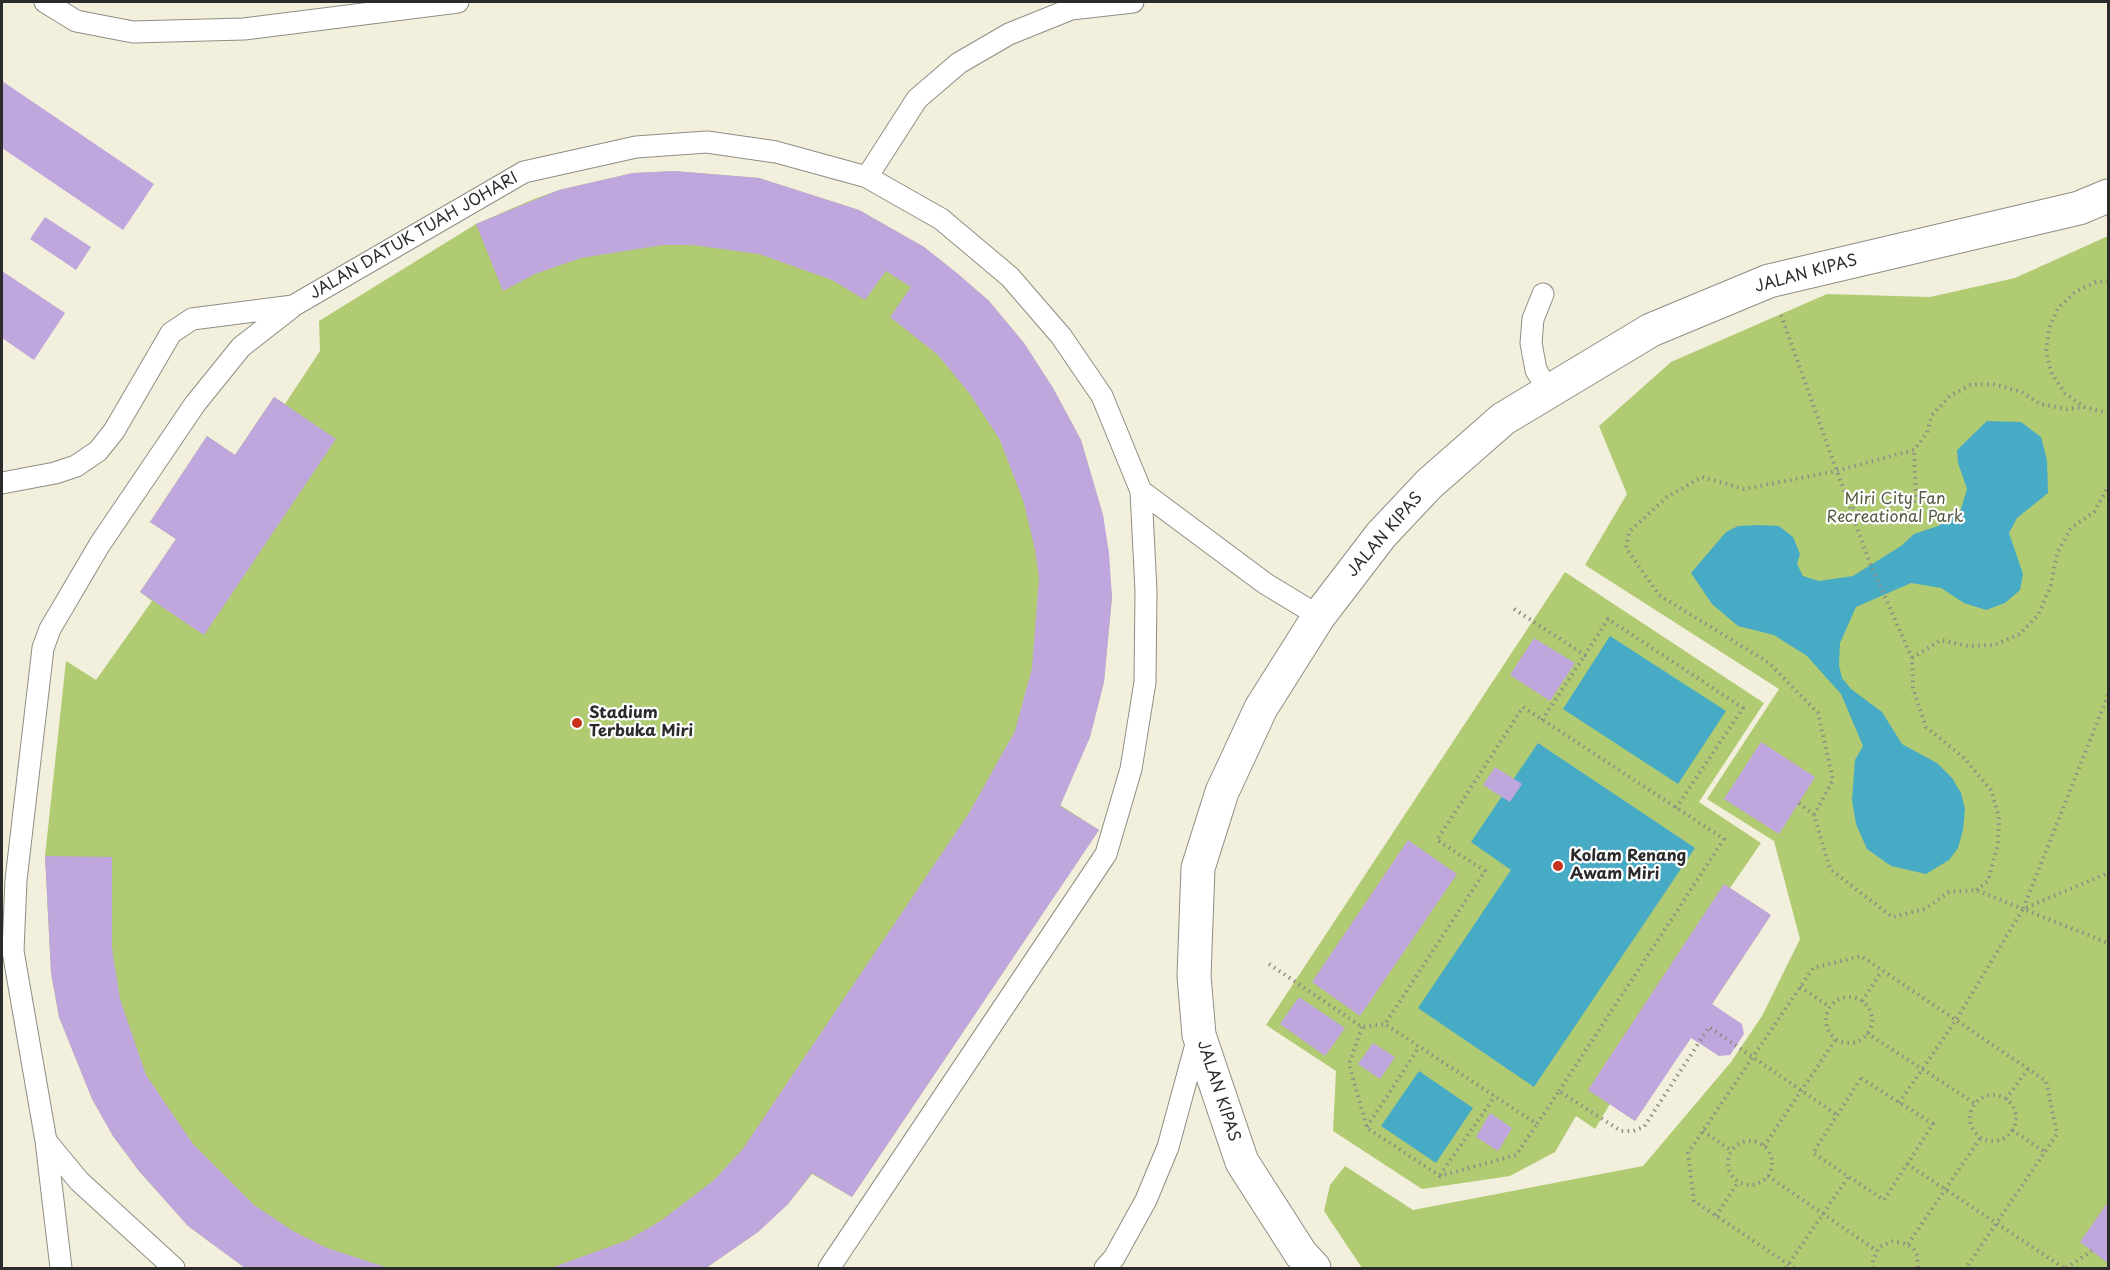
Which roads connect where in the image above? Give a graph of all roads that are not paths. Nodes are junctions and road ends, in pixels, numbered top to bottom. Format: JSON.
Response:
{"nodes":[{"id":1,"x":45,"y":2,"type":"edge"},
{"id":2,"x":458,"y":2,"type":"edge"},
{"id":3,"x":1133,"y":2,"type":"edge"},
{"id":4,"x":867,"y":177,"type":"junction"},
{"id":5,"x":2109,"y":196,"type":"edge"},
{"id":6,"x":1543,"y":294,"type":"dead end"},
{"id":7,"x":293,"y":306,"type":"junction"},
{"id":8,"x":1548,"y":390,"type":"junction"},
{"id":9,"x":2,"y":483,"type":"edge"},
{"id":10,"x":1141,"y":491,"type":"junction"},
{"id":11,"x":1319,"y":616,"type":"junction"},
{"id":12,"x":1199,"y":1035,"type":"junction"},
{"id":13,"x":46,"y":1141,"type":"junction"},
{"id":14,"x":61,"y":1269,"type":"edge"},
{"id":15,"x":174,"y":1269,"type":"edge"},
{"id":16,"x":829,"y":1269,"type":"edge"},
{"id":17,"x":1105,"y":1269,"type":"edge"},
{"id":18,"x":1314,"y":1269,"type":"edge"}],
"edges":[{"from":1,"to":2,"type":"lane"},
{"from":3,"to":4,"type":"lane"},
{"from":4,"to":7,"type":"lane","name":"JALAN DATUK TUAH JOHARI"},
{"from":4,"to":10,"type":"lane","name":"JALAN DATUK TUAH JOHARI"},
{"from":5,"to":8,"type":"main road","name":"JALAN KIPAS"},
{"from":6,"to":8,"type":"lane"},
{"from":7,"to":9,"type":"lane","name":"JALAN DATUK TUAH JOHARI"},
{"from":7,"to":13,"type":"lane"},
{"from":8,"to":11,"type":"main road","name":"JALAN KIPAS"},
{"from":10,"to":11,"type":"lane"},
{"from":10,"to":16,"type":"lane"},
{"from":11,"to":12,"type":"main road","name":"JALAN KIPAS"},
{"from":12,"to":17,"type":"lane"},
{"from":12,"to":18,"type":"main road","name":"JALAN KIPAS"},
{"from":13,"to":14,"type":"lane"},
{"from":13,"to":15,"type":"lane"}]}
